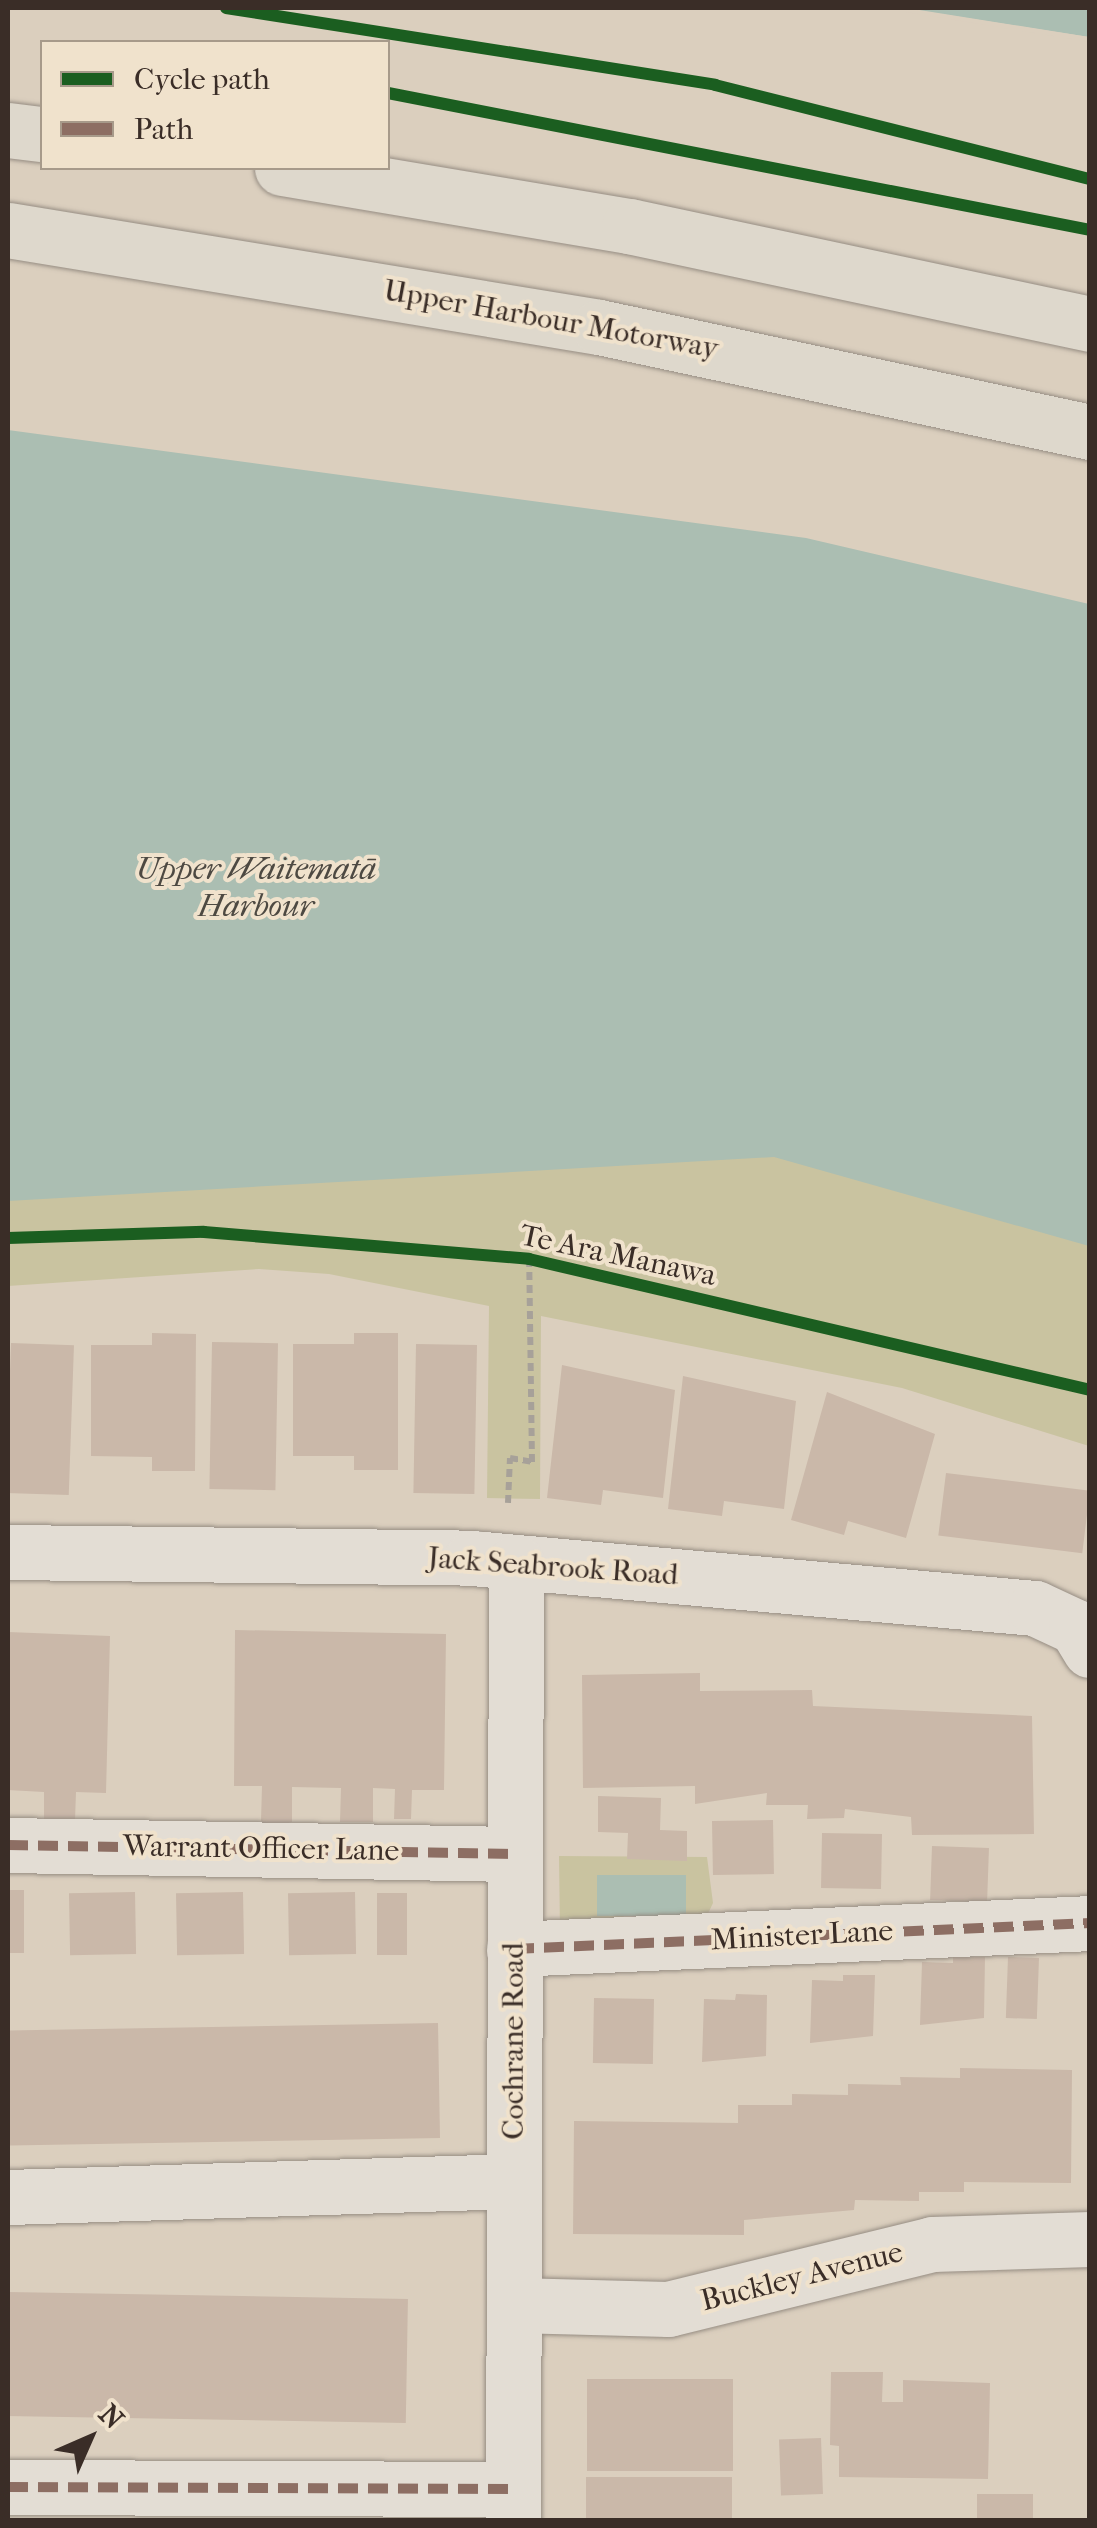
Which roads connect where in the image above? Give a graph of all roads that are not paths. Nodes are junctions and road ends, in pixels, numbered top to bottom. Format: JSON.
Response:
{"nodes":[{"id":1,"x":8,"y":130,"type":"edge"},
{"id":2,"x":40,"y":134,"type":"edge"},
{"id":3,"x":294,"y":170,"type":"edge"},
{"id":4,"x":8,"y":230,"type":"edge"},
{"id":5,"x":1090,"y":324,"type":"edge"},
{"id":6,"x":1090,"y":432,"type":"edge"},
{"id":7,"x":8,"y":1552,"type":"edge"},
{"id":8,"x":516,"y":1562,"type":"junction"},
{"id":9,"x":1088,"y":1645,"type":"edge"},
{"id":10,"x":8,"y":1845,"type":"edge"},
{"id":11,"x":515,"y":1854,"type":"junction"},
{"id":12,"x":1090,"y":1923,"type":"edge"},
{"id":13,"x":514,"y":1949,"type":"junction"},
{"id":14,"x":514,"y":2180,"type":"junction"},
{"id":15,"x":8,"y":2198,"type":"edge"},
{"id":16,"x":1090,"y":2239,"type":"edge"},
{"id":17,"x":514,"y":2305,"type":"junction"},
{"id":18,"x":8,"y":2487,"type":"edge"},
{"id":19,"x":513,"y":2505,"type":"edge"}],
"edges":[{"from":1,"to":2,"type":"highway"},
{"from":3,"to":5,"type":"highway"},
{"from":4,"to":6,"type":"highway","name":"Upper Harbour Motorway"},
{"from":7,"to":8,"type":"street","name":"Jack Seabrook Road"},
{"from":8,"to":9,"type":"street","name":"Jack Seabrook Road"},
{"from":8,"to":11,"type":"street","name":"Cochrane Road"},
{"from":10,"to":11,"type":"street","name":"Warrant Officer Lane"},
{"from":11,"to":13,"type":"street","name":"Cochrane Road"},
{"from":12,"to":13,"type":"street","name":"Minister Lane"},
{"from":13,"to":14,"type":"street","name":"Cochrane Road"},
{"from":14,"to":15,"type":"street"},
{"from":14,"to":17,"type":"street","name":"Cochrane Road"},
{"from":16,"to":17,"type":"street","name":"Buckley Avenue"},
{"from":17,"to":19,"type":"street","name":"Cochrane Road"},
{"from":18,"to":19,"type":"street"}]}
